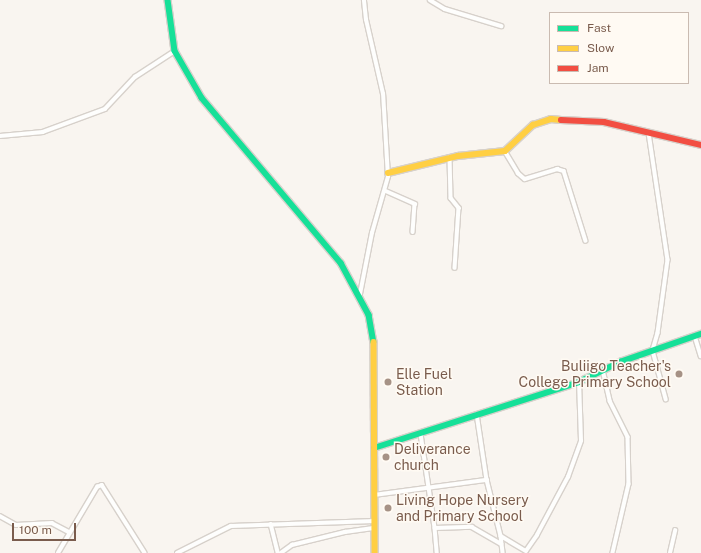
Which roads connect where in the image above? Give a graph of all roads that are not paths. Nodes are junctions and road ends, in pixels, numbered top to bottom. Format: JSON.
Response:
{"nodes":[{"id":1,"x":168,"y":0,"type":"edge"},
{"id":2,"x":364,"y":0,"type":"edge"},
{"id":3,"x":430,"y":0,"type":"edge"},
{"id":4,"x":501,"y":26,"type":"dead end"},
{"id":5,"x":175,"y":51,"type":"junction"},
{"id":6,"x":649,"y":133,"type":"junction"},
{"id":7,"x":0,"y":136,"type":"edge"},
{"id":8,"x":701,"y":145,"type":"edge"},
{"id":9,"x":505,"y":151,"type":"junction"},
{"id":10,"x":450,"y":157,"type":"junction"},
{"id":11,"x":388,"y":173,"type":"junction"},
{"id":12,"x":386,"y":191,"type":"junction"},
{"id":13,"x":413,"y":232,"type":"dead end"},
{"id":14,"x":586,"y":241,"type":"dead end"},
{"id":15,"x":455,"y":268,"type":"dead end"},
{"id":16,"x":360,"y":294,"type":"junction"},
{"id":17,"x":698,"y":335,"type":"edge"},
{"id":18,"x":653,"y":351,"type":"junction"},
{"id":19,"x":701,"y":356,"type":"edge"},
{"id":20,"x":603,"y":370,"type":"junction"},
{"id":21,"x":579,"y":382,"type":"junction"},
{"id":22,"x":666,"y":399,"type":"dead end"},
{"id":23,"x":477,"y":414,"type":"junction"},
{"id":24,"x":421,"y":434,"type":"junction"},
{"id":25,"x":374,"y":448,"type":"junction"},
{"id":26,"x":487,"y":480,"type":"junction"},
{"id":27,"x":430,"y":487,"type":"junction"},
{"id":28,"x":374,"y":495,"type":"junction"},
{"id":29,"x":0,"y":516,"type":"edge"},
{"id":30,"x":374,"y":521,"type":"junction"},
{"id":31,"x":271,"y":524,"type":"junction"},
{"id":32,"x":375,"y":528,"type":"junction"},
{"id":33,"x":435,"y":528,"type":"junction"},
{"id":34,"x":675,"y":531,"type":"dead end"},
{"id":35,"x":69,"y":532,"type":"junction"},
{"id":36,"x":501,"y":536,"type":"junction"},
{"id":37,"x":502,"y":544,"type":"junction"},
{"id":38,"x":526,"y":551,"type":"junction"},
{"id":39,"x":58,"y":553,"type":"edge"},
{"id":40,"x":145,"y":553,"type":"edge"},
{"id":41,"x":177,"y":553,"type":"edge"},
{"id":42,"x":280,"y":553,"type":"edge"},
{"id":43,"x":375,"y":553,"type":"edge"},
{"id":44,"x":437,"y":553,"type":"edge"},
{"id":45,"x":503,"y":553,"type":"edge"},
{"id":46,"x":531,"y":553,"type":"edge"},
{"id":47,"x":613,"y":553,"type":"edge"},
{"id":48,"x":670,"y":553,"type":"edge"}],
"edges":[{"from":1,"to":5,"type":"street"},
{"from":2,"to":11,"type":"street"},
{"from":3,"to":4,"type":"street"},
{"from":5,"to":7,"type":"street"},
{"from":5,"to":16,"type":"street"},
{"from":6,"to":8,"type":"street"},
{"from":6,"to":9,"type":"street"},
{"from":6,"to":18,"type":"street"},
{"from":9,"to":10,"type":"street"},
{"from":9,"to":14,"type":"street"},
{"from":10,"to":11,"type":"street"},
{"from":10,"to":15,"type":"street"},
{"from":11,"to":12,"type":"street"},
{"from":12,"to":13,"type":"street"},
{"from":12,"to":16,"type":"street"},
{"from":16,"to":25,"type":"street"},
{"from":17,"to":18,"type":"street"},
{"from":17,"to":19,"type":"street"},
{"from":18,"to":20,"type":"street"},
{"from":18,"to":22,"type":"street"},
{"from":20,"to":21,"type":"street"},
{"from":20,"to":47,"type":"street"},
{"from":21,"to":23,"type":"street"},
{"from":21,"to":38,"type":"street"},
{"from":23,"to":24,"type":"street"},
{"from":23,"to":26,"type":"street"},
{"from":24,"to":25,"type":"street"},
{"from":24,"to":27,"type":"street"},
{"from":25,"to":28,"type":"street"},
{"from":26,"to":27,"type":"street"},
{"from":26,"to":36,"type":"street"},
{"from":27,"to":28,"type":"street"},
{"from":27,"to":33,"type":"street"},
{"from":28,"to":30,"type":"street"},
{"from":29,"to":35,"type":"street"},
{"from":30,"to":31,"type":"street"},
{"from":30,"to":32,"type":"street"},
{"from":31,"to":41,"type":"street"},
{"from":31,"to":42,"type":"street"},
{"from":32,"to":42,"type":"street"},
{"from":32,"to":43,"type":"street"},
{"from":33,"to":37,"type":"street"},
{"from":33,"to":44,"type":"street"},
{"from":34,"to":48,"type":"street"},
{"from":35,"to":39,"type":"street"},
{"from":35,"to":40,"type":"street"},
{"from":36,"to":37,"type":"street"},
{"from":36,"to":38,"type":"street"},
{"from":37,"to":45,"type":"street"},
{"from":38,"to":46,"type":"street"}]}
